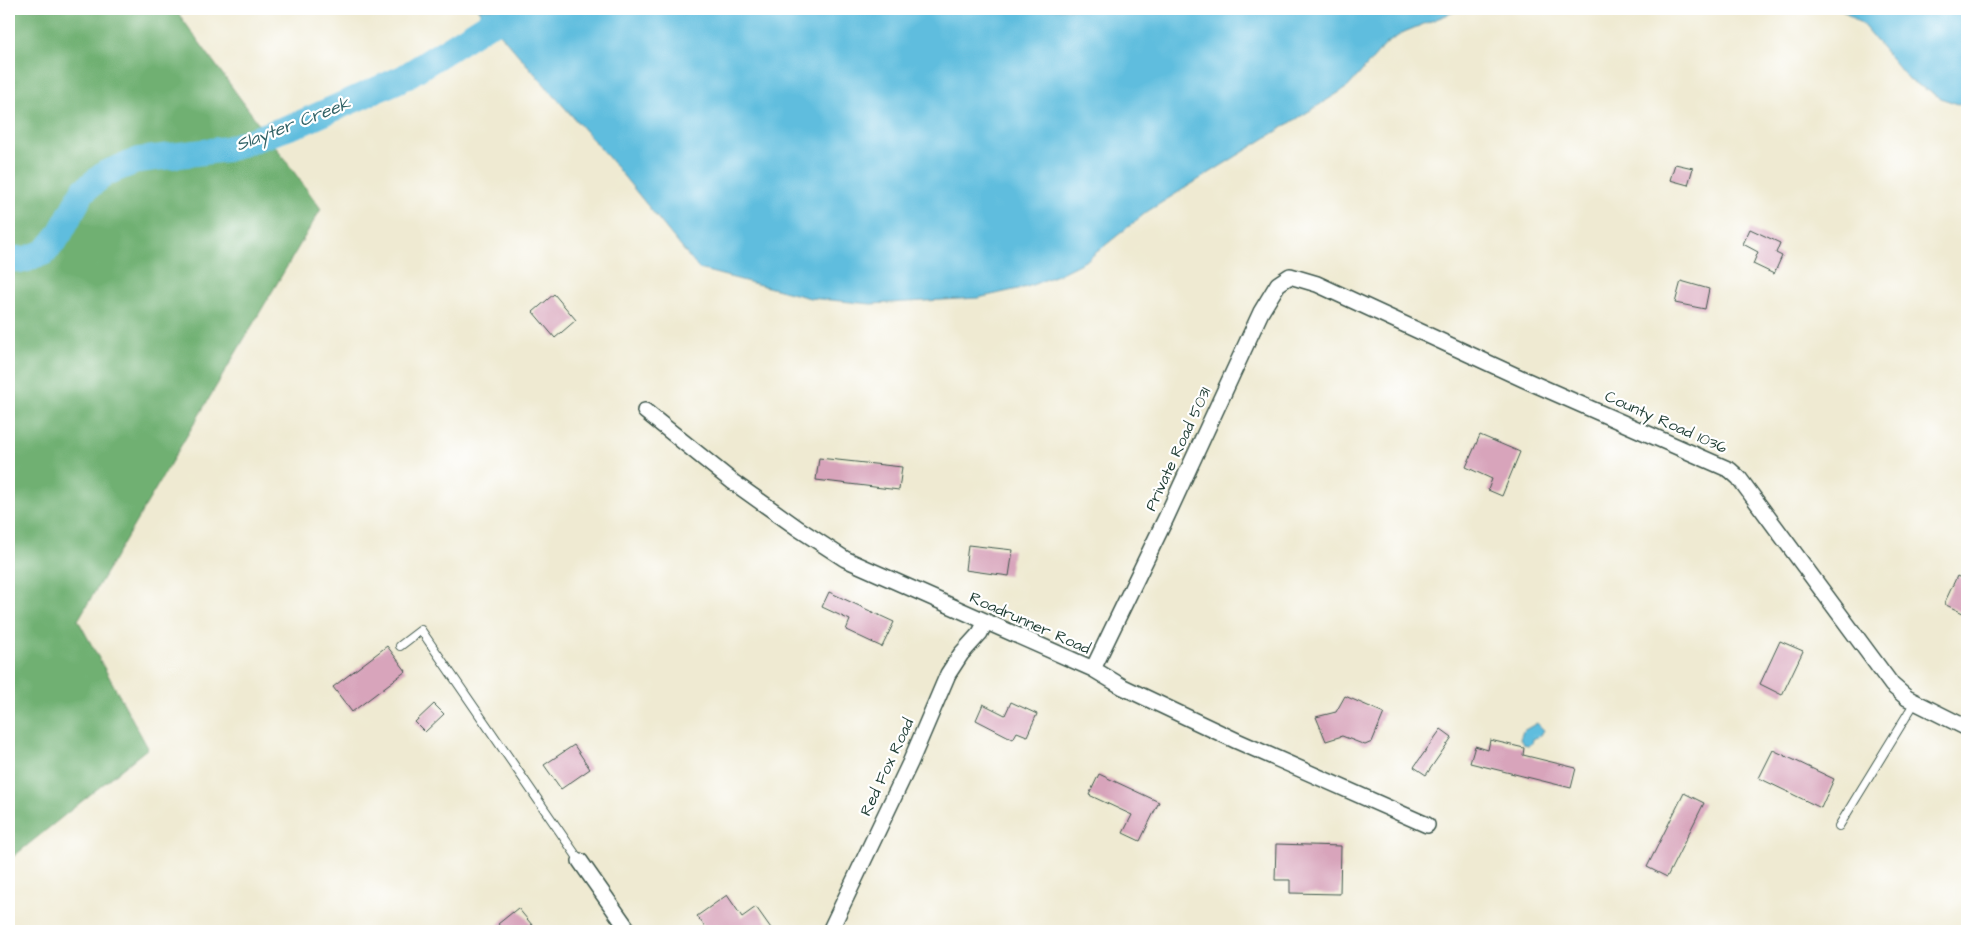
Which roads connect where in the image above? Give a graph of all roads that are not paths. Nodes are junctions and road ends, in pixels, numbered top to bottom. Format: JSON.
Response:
{"nodes":[{"id":1,"x":1317,"y":284,"type":"joint"},
{"id":2,"x":645,"y":411,"type":"dead end"},
{"id":3,"x":985,"y":623,"type":"junction"},
{"id":4,"x":400,"y":646,"type":"dead end"},
{"id":5,"x":1092,"y":669,"type":"junction"},
{"id":6,"x":1915,"y":702,"type":"junction"},
{"id":7,"x":1967,"y":728,"type":"edge"},
{"id":8,"x":1427,"y":825,"type":"dead end"},
{"id":9,"x":1839,"y":826,"type":"dead end"},
{"id":10,"x":580,"y":861,"type":"joint"},
{"id":11,"x":629,"y":931,"type":"edge"},
{"id":12,"x":830,"y":931,"type":"edge"}],
"edges":[{"from":1,"to":5,"type":"street","name":"Private Road 5031"},
{"from":1,"to":6,"type":"street","name":"County Road 1036"},
{"from":2,"to":3,"type":"street","name":"Roadrunner Road"},
{"from":3,"to":5,"type":"street","name":"Roadrunner Road"},
{"from":3,"to":12,"type":"street","name":"Red Fox Road"},
{"from":4,"to":10,"type":"lane"},
{"from":5,"to":8,"type":"street","name":"Roadrunner Road"},
{"from":6,"to":7,"type":"street","name":"County Road 1036"},
{"from":6,"to":9,"type":"lane"},
{"from":10,"to":11,"type":"street"}]}
